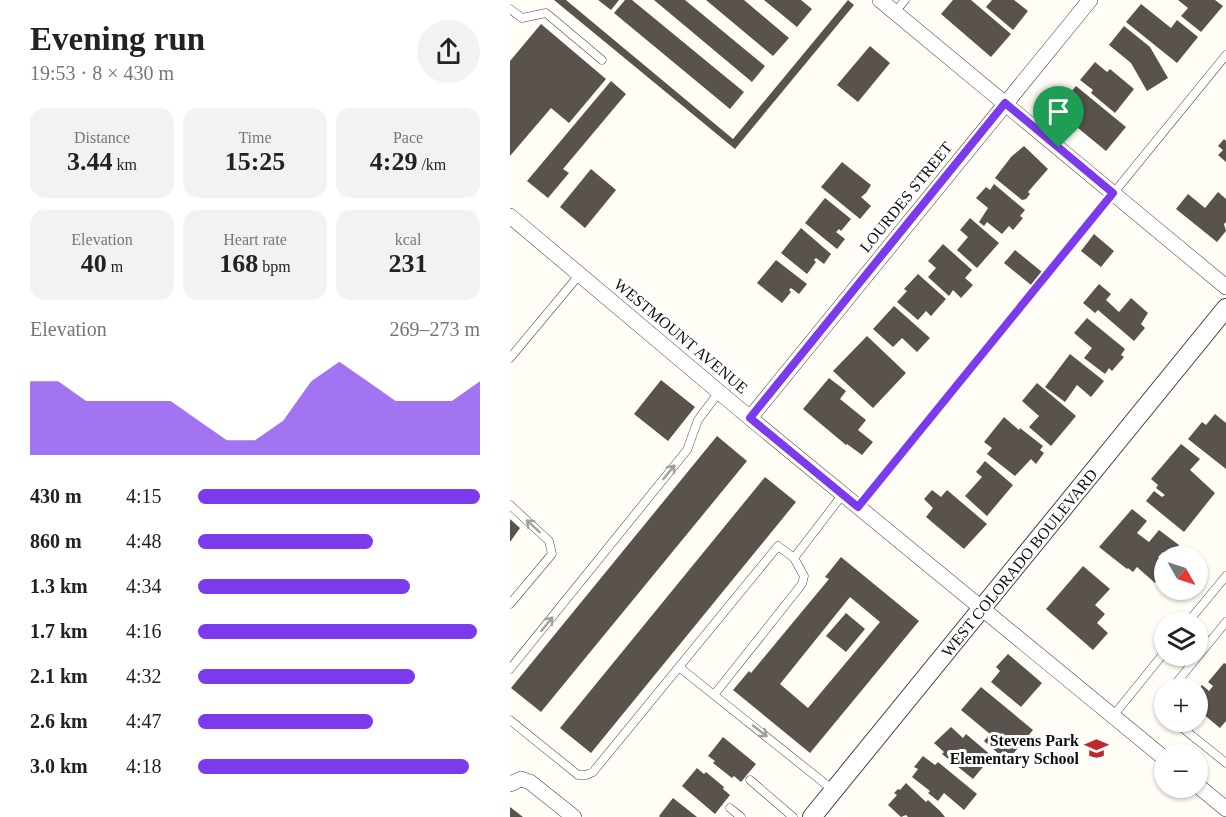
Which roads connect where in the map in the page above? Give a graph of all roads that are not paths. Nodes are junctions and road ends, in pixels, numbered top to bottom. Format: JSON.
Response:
{"nodes":[{"id":1,"x":880,"y":0,"type":"edge"},
{"id":2,"x":1090,"y":0,"type":"edge"},
{"id":3,"x":900,"y":6,"type":"edge"},
{"id":4,"x":510,"y":9,"type":"edge"},
{"id":5,"x":1226,"y":55,"type":"edge"},
{"id":6,"x":602,"y":60,"type":"dead end"},
{"id":7,"x":1005,"y":103,"type":"junction"},
{"id":8,"x":1113,"y":193,"type":"junction"},
{"id":9,"x":510,"y":216,"type":"edge"},
{"id":10,"x":580,"y":274,"type":"junction"},
{"id":11,"x":1226,"y":287,"type":"edge"},
{"id":12,"x":1226,"y":308,"type":"edge"},
{"id":13,"x":510,"y":358,"type":"edge"},
{"id":14,"x":719,"y":392,"type":"junction"},
{"id":15,"x":750,"y":418,"type":"junction"},
{"id":16,"x":843,"y":494,"type":"junction"},
{"id":17,"x":510,"y":505,"type":"edge"},
{"id":18,"x":858,"y":507,"type":"junction"},
{"id":19,"x":794,"y":558,"type":"junction"},
{"id":20,"x":1226,"y":576,"type":"edge"},
{"id":21,"x":510,"y":604,"type":"edge"},
{"id":22,"x":983,"y":608,"type":"junction"},
{"id":23,"x":1196,"y":612,"type":"edge"},
{"id":24,"x":1226,"y":622,"type":"edge"},
{"id":25,"x":1154,"y":665,"type":"edge"},
{"id":26,"x":680,"y":667,"type":"junction"},
{"id":27,"x":510,"y":669,"type":"edge"},
{"id":28,"x":1180,"y":678,"type":"edge"},
{"id":29,"x":714,"y":695,"type":"junction"},
{"id":30,"x":1113,"y":716,"type":"junction"},
{"id":31,"x":510,"y":720,"type":"edge"},
{"id":32,"x":1187,"y":732,"type":"edge"},
{"id":33,"x":1154,"y":750,"type":"edge"},
{"id":34,"x":1226,"y":763,"type":"edge"},
{"id":35,"x":750,"y":780,"type":"dead end"},
{"id":36,"x":510,"y":784,"type":"edge"},
{"id":37,"x":833,"y":790,"type":"junction"},
{"id":38,"x":1208,"y":794,"type":"edge"},
{"id":39,"x":730,"y":808,"type":"dead end"},
{"id":40,"x":1226,"y":809,"type":"edge"},
{"id":41,"x":574,"y":817,"type":"edge"},
{"id":42,"x":741,"y":817,"type":"edge"},
{"id":43,"x":793,"y":817,"type":"edge"},
{"id":44,"x":812,"y":817,"type":"edge"}],
"edges":[{"from":1,"to":3,"type":"street"},
{"from":2,"to":7,"type":"street","name":"LOURDES STREET"},
{"from":3,"to":7,"type":"street"},
{"from":4,"to":6,"type":"lane"},
{"from":5,"to":8,"type":"lane"},
{"from":7,"to":8,"type":"street"},
{"from":7,"to":15,"type":"street","name":"LOURDES STREET"},
{"from":8,"to":11,"type":"street"},
{"from":8,"to":18,"type":"lane"},
{"from":9,"to":10,"type":"street","name":"WESTMOUNT AVENUE"},
{"from":10,"to":13,"type":"lane"},
{"from":10,"to":14,"type":"street","name":"WESTMOUNT AVENUE"},
{"from":12,"to":22,"type":"street","name":"WEST COLORADO BOULEVARD"},
{"from":14,"to":15,"type":"street","name":"WESTMOUNT AVENUE"},
{"from":27,"to":14,"type":"lane","one_way":true},
{"from":15,"to":16,"type":"street","name":"WESTMOUNT AVENUE"},
{"from":16,"to":18,"type":"street","name":"WESTMOUNT AVENUE"},
{"from":16,"to":19,"type":"lane"},
{"from":21,"to":17,"type":"lane","one_way":true},
{"from":18,"to":22,"type":"street","name":"WESTMOUNT AVENUE"},
{"from":19,"to":26,"type":"lane"},
{"from":19,"to":29,"type":"lane"},
{"from":20,"to":23,"type":"lane"},
{"from":22,"to":30,"type":"street","name":"WESTMOUNT AVENUE"},
{"from":22,"to":37,"type":"street","name":"WEST COLORADO BOULEVARD"},
{"from":24,"to":28,"type":"lane"},
{"from":25,"to":30,"type":"lane"},
{"from":26,"to":29,"type":"lane"},
{"from":26,"to":31,"type":"lane"},
{"from":29,"to":37,"type":"lane","one_way":true},
{"from":30,"to":33,"type":"street","name":"WESTMOUNT AVENUE"},
{"from":32,"to":34,"type":"lane"},
{"from":35,"to":43,"type":"lane"},
{"from":36,"to":41,"type":"street"},
{"from":37,"to":44,"type":"street","name":"WEST COLORADO BOULEVARD"},
{"from":38,"to":40,"type":"street"},
{"from":39,"to":42,"type":"lane"}]}
